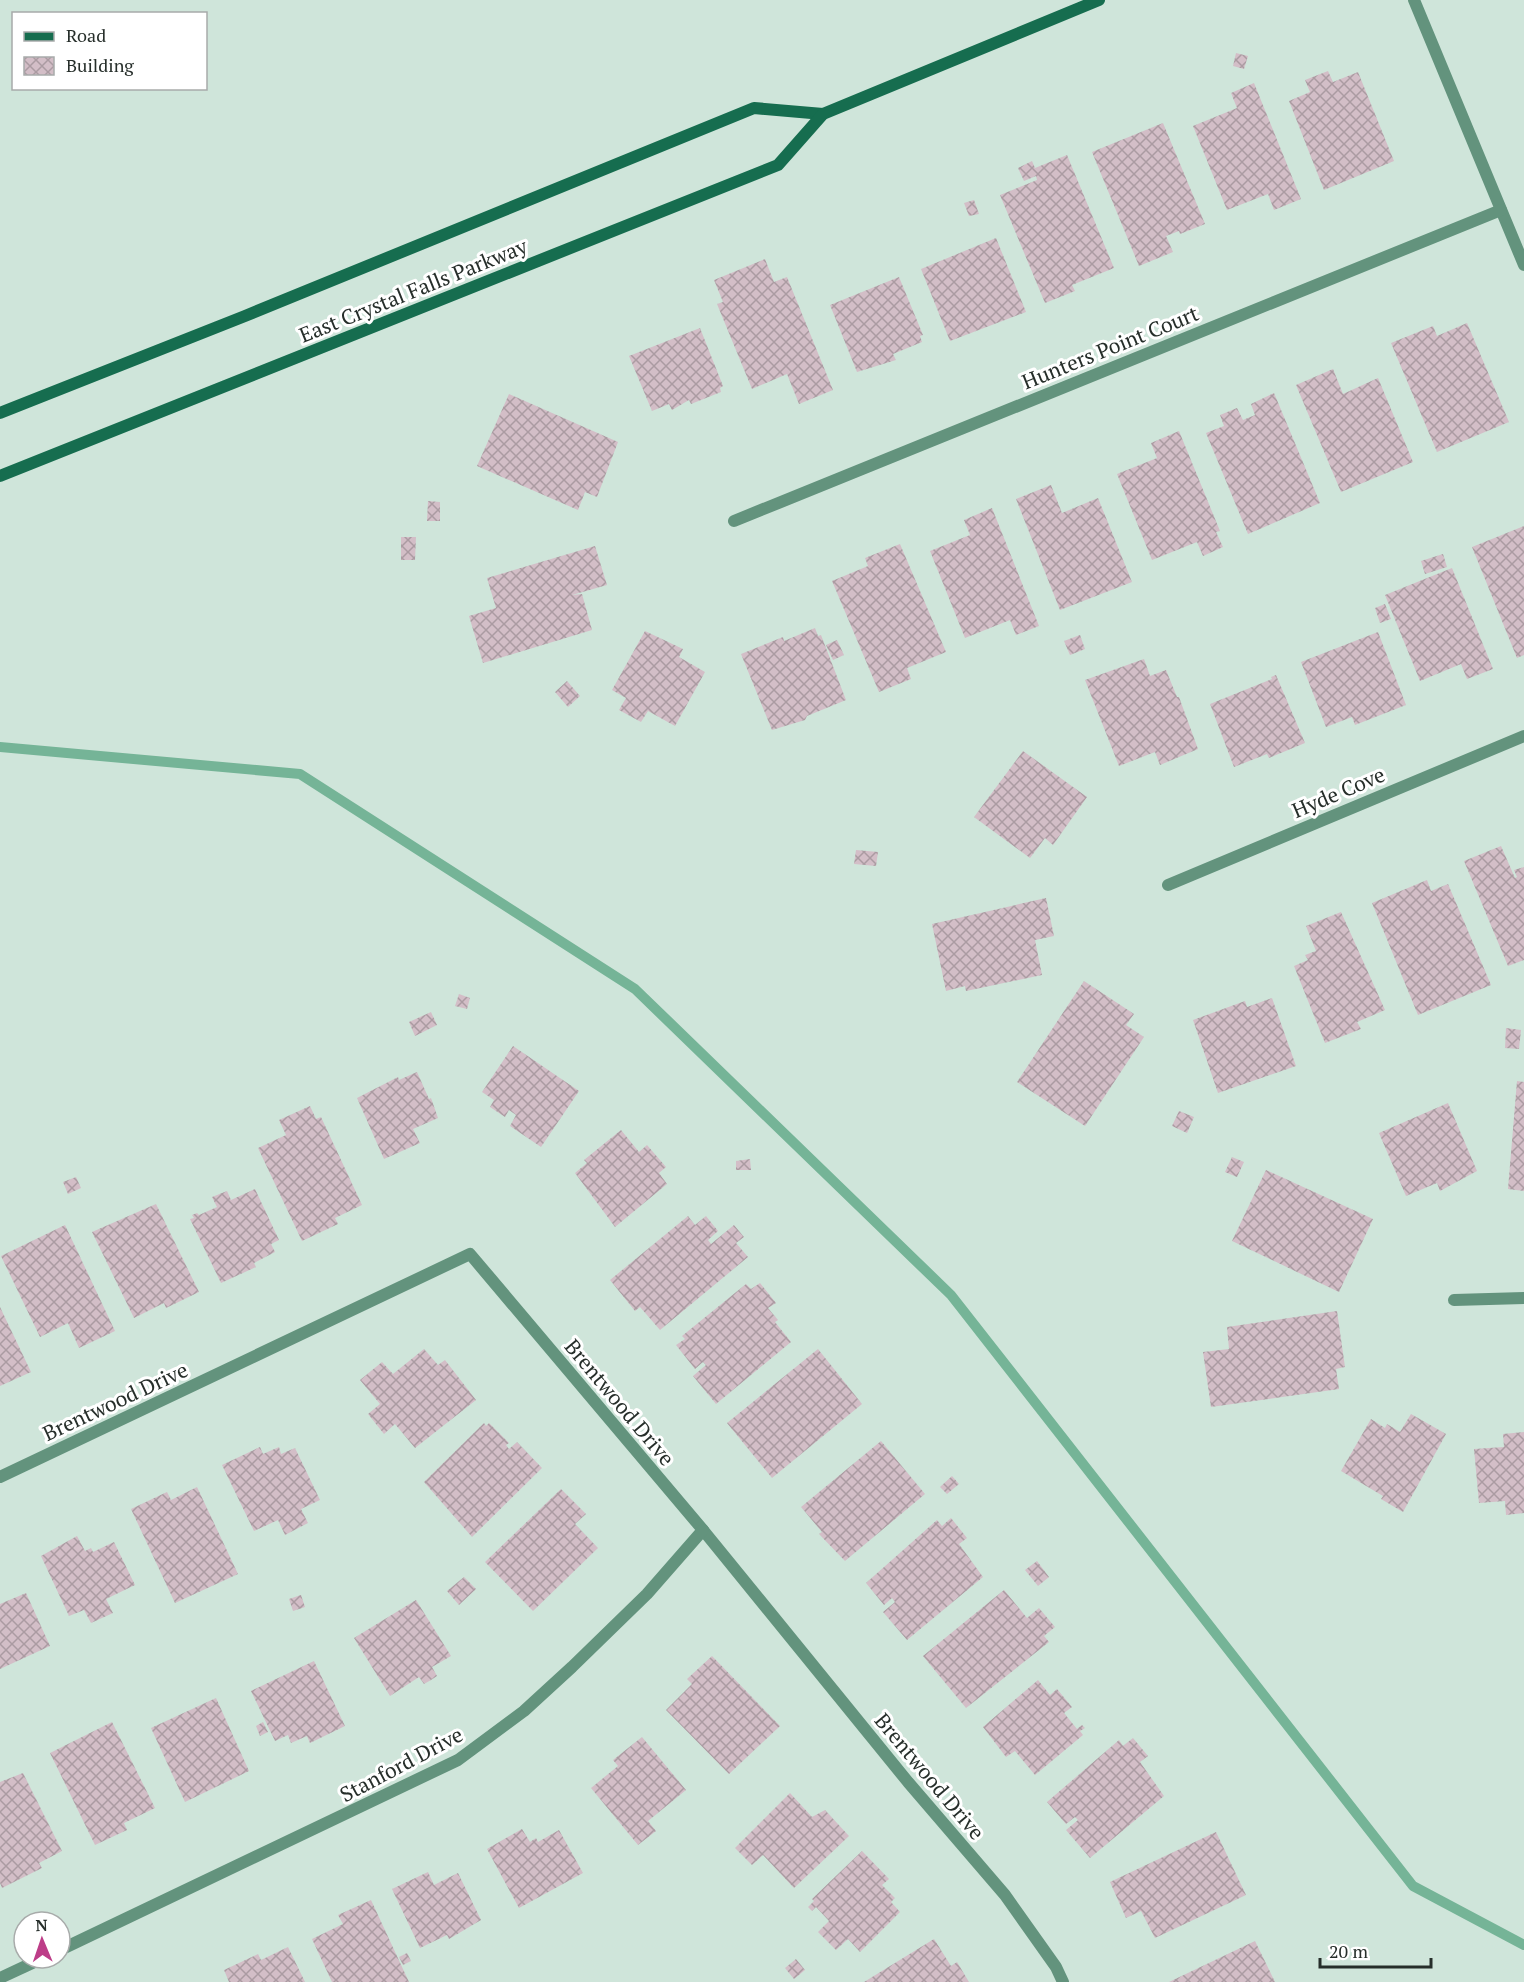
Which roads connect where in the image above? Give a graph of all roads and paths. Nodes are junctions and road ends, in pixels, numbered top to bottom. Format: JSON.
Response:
{"nodes":[{"id":1,"x":1099,"y":0,"type":"edge"},
{"id":2,"x":1414,"y":0,"type":"edge"},
{"id":3,"x":823,"y":114,"type":"junction"},
{"id":4,"x":1501,"y":210,"type":"junction"},
{"id":5,"x":1524,"y":265,"type":"edge"},
{"id":6,"x":0,"y":413,"type":"edge"},
{"id":7,"x":0,"y":476,"type":"edge"},
{"id":8,"x":734,"y":521,"type":"dead end"},
{"id":9,"x":1524,"y":736,"type":"edge"},
{"id":10,"x":1168,"y":885,"type":"dead end"},
{"id":11,"x":1524,"y":1298,"type":"edge"},
{"id":12,"x":1454,"y":1300,"type":"dead end"},
{"id":13,"x":0,"y":1477,"type":"edge"},
{"id":14,"x":703,"y":1530,"type":"junction"},
{"id":15,"x":72,"y":1944,"type":"edge"},
{"id":16,"x":17,"y":1970,"type":"edge"},
{"id":17,"x":0,"y":1978,"type":"edge"},
{"id":18,"x":1063,"y":1982,"type":"edge"}],
"edges":[{"from":1,"to":3,"type":"main road","name":"East Crystal Falls Parkway"},
{"from":2,"to":4,"type":"street"},
{"from":3,"to":6,"type":"main road","name":"East Crystal Falls Parkway"},
{"from":3,"to":7,"type":"main road","name":"East Crystal Falls Parkway"},
{"from":4,"to":5,"type":"street"},
{"from":4,"to":8,"type":"street","name":"Hunters Point Court"},
{"from":9,"to":10,"type":"street","name":"Hyde Cove"},
{"from":11,"to":12,"type":"street"},
{"from":13,"to":14,"type":"street","name":"Brentwood Drive"},
{"from":14,"to":15,"type":"street","name":"Stanford Drive"},
{"from":14,"to":18,"type":"street","name":"Brentwood Drive"},
{"from":16,"to":17,"type":"street"}]}
